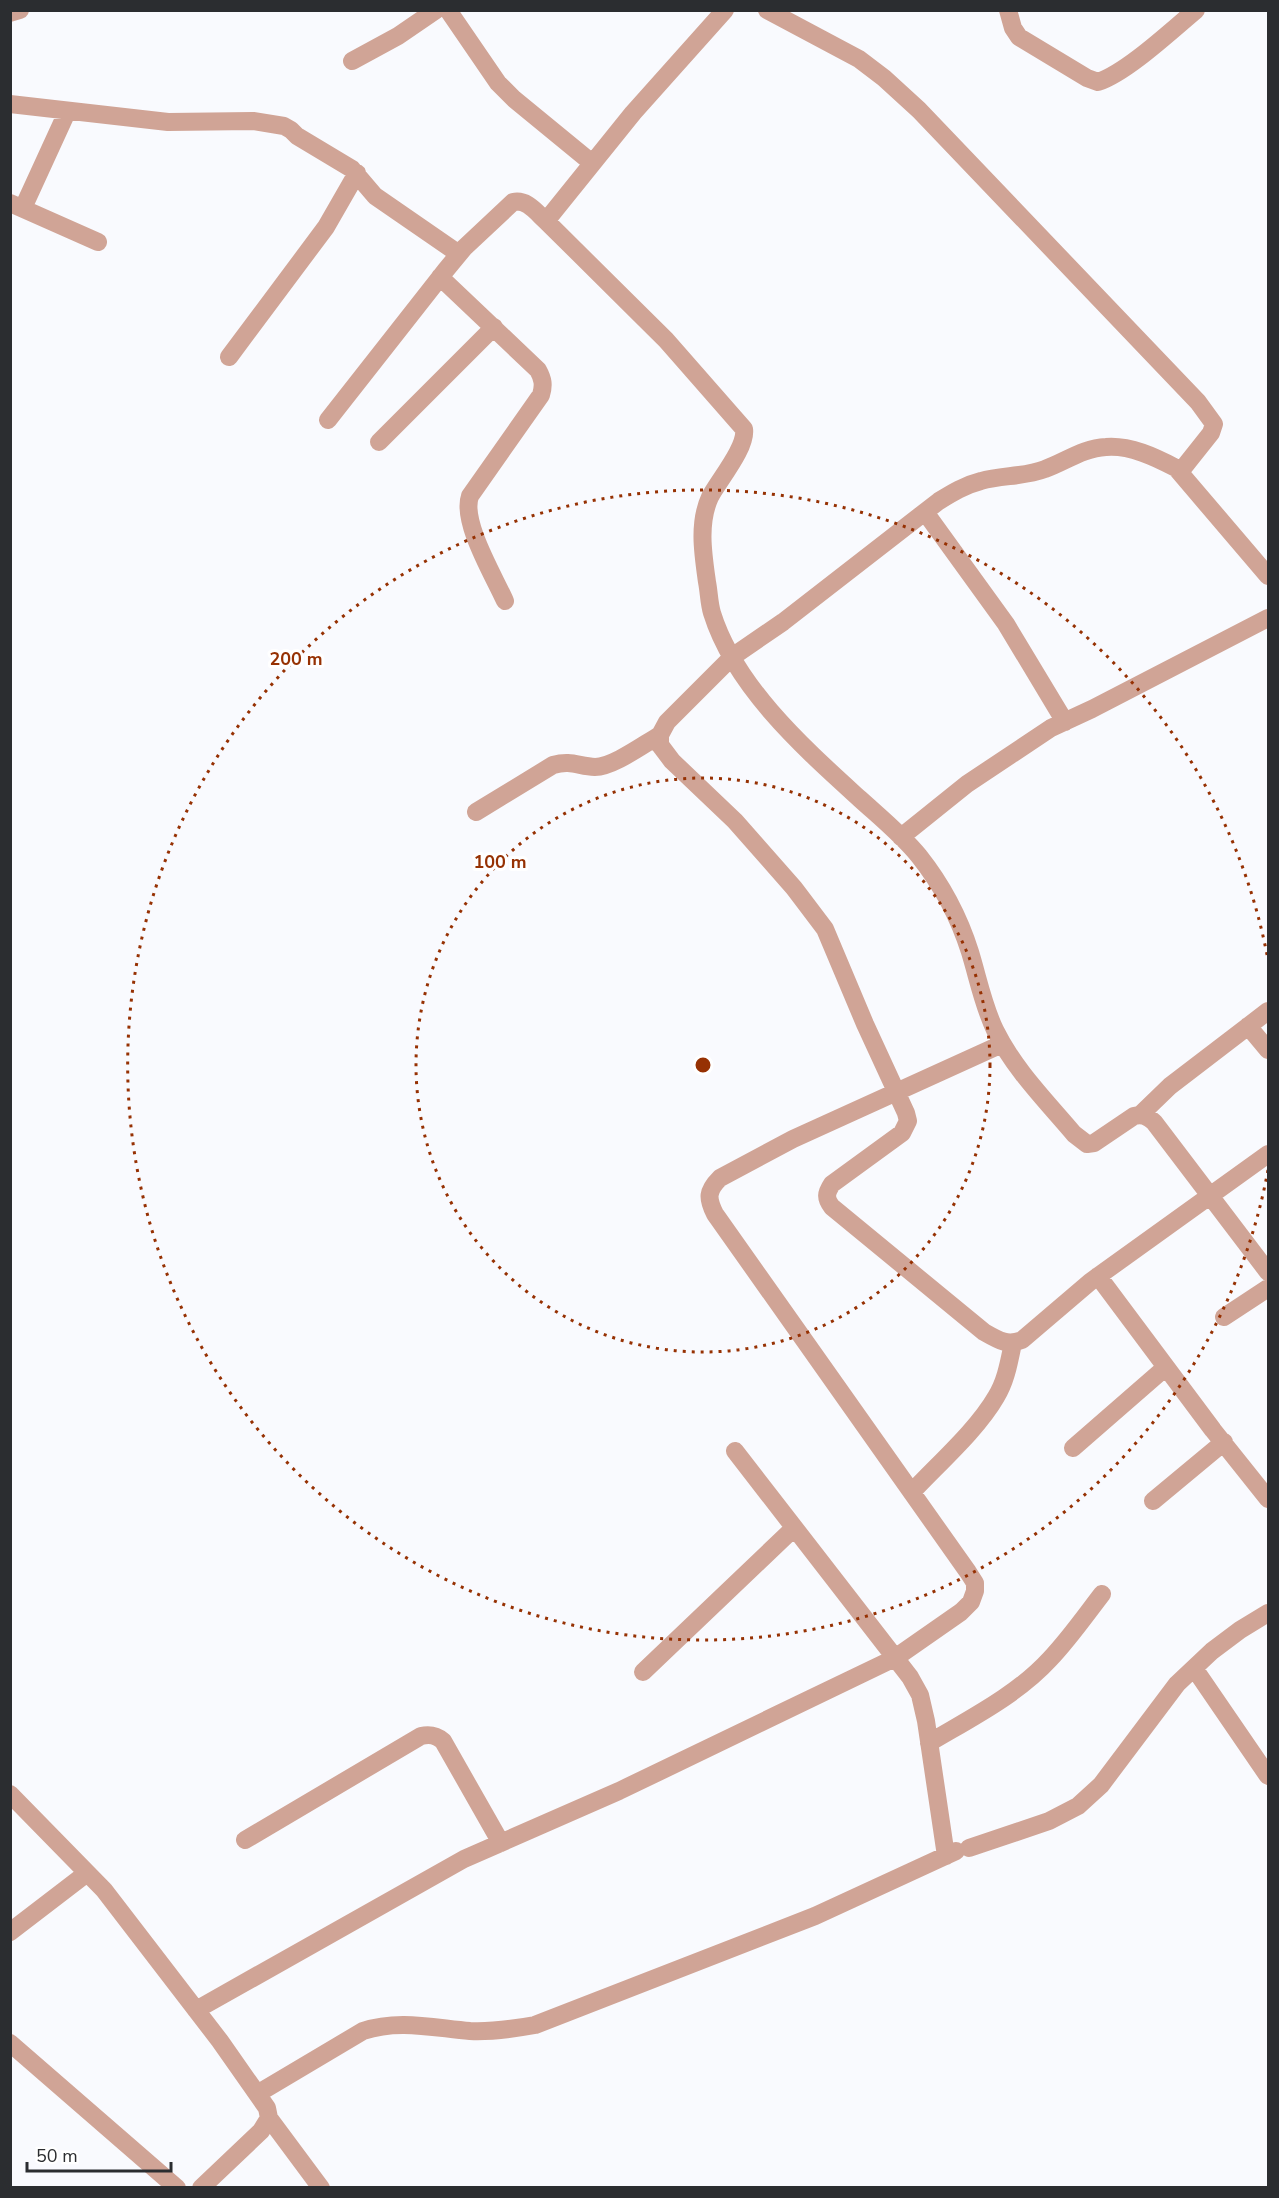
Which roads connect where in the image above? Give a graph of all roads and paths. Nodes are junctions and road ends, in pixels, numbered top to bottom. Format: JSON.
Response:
{"nodes":[{"id":1,"x":20,"y":10,"type":"edge"},
{"id":2,"x":436,"y":10,"type":"edge"},
{"id":3,"x":448,"y":10,"type":"edge"},
{"id":4,"x":725,"y":10,"type":"edge"},
{"id":5,"x":767,"y":10,"type":"edge"},
{"id":6,"x":1008,"y":10,"type":"edge"},
{"id":7,"x":1196,"y":10,"type":"edge"},
{"id":8,"x":10,"y":14,"type":"edge"},
{"id":9,"x":352,"y":61,"type":"dead end"},
{"id":10,"x":10,"y":104,"type":"edge"},
{"id":11,"x":67,"y":112,"type":"junction"},
{"id":12,"x":592,"y":163,"type":"junction"},
{"id":13,"x":357,"y":173,"type":"junction"},
{"id":14,"x":17,"y":206,"type":"edge"},
{"id":15,"x":546,"y":220,"type":"junction"},
{"id":16,"x":98,"y":242,"type":"dead end"},
{"id":17,"x":459,"y":254,"type":"junction"},
{"id":18,"x":440,"y":277,"type":"junction"},
{"id":19,"x":494,"y":327,"type":"junction"},
{"id":20,"x":229,"y":357,"type":"dead end"},
{"id":21,"x":328,"y":420,"type":"dead end"},
{"id":22,"x":380,"y":442,"type":"dead end"},
{"id":23,"x":1180,"y":472,"type":"junction"},
{"id":24,"x":925,"y":512,"type":"junction"},
{"id":25,"x":1269,"y":576,"type":"edge"},
{"id":26,"x":505,"y":602,"type":"dead end"},
{"id":27,"x":1269,"y":618,"type":"edge"},
{"id":28,"x":732,"y":657,"type":"junction"},
{"id":29,"x":1065,"y":722,"type":"junction"},
{"id":30,"x":660,"y":735,"type":"junction"},
{"id":31,"x":476,"y":812,"type":"dead end"},
{"id":32,"x":901,"y":837,"type":"junction"},
{"id":33,"x":1269,"y":1011,"type":"edge"},
{"id":34,"x":1248,"y":1026,"type":"junction"},
{"id":35,"x":1002,"y":1044,"type":"junction"},
{"id":36,"x":1269,"y":1050,"type":"edge"},
{"id":37,"x":897,"y":1091,"type":"junction"},
{"id":38,"x":1140,"y":1114,"type":"junction"},
{"id":39,"x":1269,"y":1154,"type":"edge"},
{"id":40,"x":1210,"y":1195,"type":"junction"},
{"id":41,"x":1269,"y":1272,"type":"edge"},
{"id":42,"x":1098,"y":1276,"type":"junction"},
{"id":43,"x":1269,"y":1288,"type":"edge"},
{"id":44,"x":1224,"y":1317,"type":"dead end"},
{"id":45,"x":1013,"y":1343,"type":"junction"},
{"id":46,"x":1166,"y":1367,"type":"junction"},
{"id":47,"x":1224,"y":1443,"type":"junction"},
{"id":48,"x":1073,"y":1448,"type":"dead end"},
{"id":49,"x":735,"y":1451,"type":"dead end"},
{"id":50,"x":912,"y":1492,"type":"junction"},
{"id":51,"x":1269,"y":1499,"type":"edge"},
{"id":52,"x":1154,"y":1501,"type":"dead end"},
{"id":53,"x":794,"y":1528,"type":"junction"},
{"id":54,"x":1102,"y":1594,"type":"dead end"},
{"id":55,"x":1269,"y":1613,"type":"edge"},
{"id":56,"x":895,"y":1658,"type":"junction"},
{"id":57,"x":1194,"y":1668,"type":"junction"},
{"id":58,"x":643,"y":1672,"type":"dead end"},
{"id":59,"x":929,"y":1743,"type":"junction"},
{"id":60,"x":1269,"y":1776,"type":"edge"},
{"id":61,"x":10,"y":1794,"type":"edge"},
{"id":62,"x":245,"y":1840,"type":"dead end"},
{"id":63,"x":501,"y":1843,"type":"junction"},
{"id":64,"x":957,"y":1852,"type":"junction"},
{"id":65,"x":87,"y":1873,"type":"junction"},
{"id":66,"x":10,"y":1932,"type":"edge"},
{"id":67,"x":196,"y":2010,"type":"junction"},
{"id":68,"x":10,"y":2043,"type":"edge"},
{"id":69,"x":257,"y":2094,"type":"junction"},
{"id":70,"x":269,"y":2118,"type":"junction"},
{"id":71,"x":177,"y":2187,"type":"edge"},
{"id":72,"x":203,"y":2187,"type":"edge"},
{"id":73,"x":321,"y":2187,"type":"edge"}],
"edges":[{"from":1,"to":8,"type":"street"},
{"from":2,"to":9,"type":"street"},
{"from":3,"to":12,"type":"street"},
{"from":4,"to":12,"type":"street"},
{"from":5,"to":23,"type":"street"},
{"from":6,"to":7,"type":"street"},
{"from":10,"to":11,"type":"street"},
{"from":11,"to":13,"type":"street"},
{"from":11,"to":14,"type":"street"},
{"from":12,"to":15,"type":"street"},
{"from":13,"to":17,"type":"street"},
{"from":13,"to":20,"type":"street"},
{"from":14,"to":16,"type":"street"},
{"from":15,"to":17,"type":"street"},
{"from":15,"to":28,"type":"street"},
{"from":17,"to":18,"type":"street"},
{"from":18,"to":19,"type":"street"},
{"from":18,"to":21,"type":"street"},
{"from":19,"to":22,"type":"street"},
{"from":19,"to":26,"type":"street"},
{"from":23,"to":24,"type":"street"},
{"from":23,"to":25,"type":"street"},
{"from":24,"to":28,"type":"street"},
{"from":24,"to":29,"type":"street"},
{"from":27,"to":29,"type":"street"},
{"from":28,"to":30,"type":"street"},
{"from":28,"to":32,"type":"street"},
{"from":29,"to":32,"type":"street"},
{"from":30,"to":31,"type":"street"},
{"from":30,"to":37,"type":"street"},
{"from":32,"to":35,"type":"street"},
{"from":33,"to":34,"type":"street"},
{"from":34,"to":36,"type":"street"},
{"from":34,"to":38,"type":"street"},
{"from":35,"to":37,"type":"street"},
{"from":35,"to":38,"type":"street"},
{"from":37,"to":45,"type":"street"},
{"from":37,"to":50,"type":"street"},
{"from":38,"to":40,"type":"street"},
{"from":39,"to":40,"type":"street"},
{"from":40,"to":41,"type":"street"},
{"from":40,"to":42,"type":"street"},
{"from":42,"to":45,"type":"street"},
{"from":42,"to":46,"type":"street"},
{"from":43,"to":44,"type":"street"},
{"from":45,"to":50,"type":"street"},
{"from":46,"to":47,"type":"street"},
{"from":46,"to":48,"type":"street"},
{"from":47,"to":51,"type":"street"},
{"from":47,"to":52,"type":"street"},
{"from":49,"to":53,"type":"street"},
{"from":50,"to":56,"type":"street"},
{"from":53,"to":56,"type":"street"},
{"from":53,"to":58,"type":"street"},
{"from":54,"to":59,"type":"street"},
{"from":55,"to":57,"type":"street"},
{"from":56,"to":59,"type":"street"},
{"from":56,"to":63,"type":"street"},
{"from":57,"to":60,"type":"street"},
{"from":57,"to":64,"type":"street"},
{"from":59,"to":64,"type":"street"},
{"from":61,"to":65,"type":"street"},
{"from":62,"to":63,"type":"street"},
{"from":63,"to":67,"type":"street"},
{"from":64,"to":69,"type":"street"},
{"from":65,"to":66,"type":"street"},
{"from":65,"to":67,"type":"street"},
{"from":67,"to":69,"type":"street"},
{"from":68,"to":71,"type":"street"},
{"from":69,"to":70,"type":"street"},
{"from":70,"to":72,"type":"street"},
{"from":70,"to":73,"type":"street"}]}
